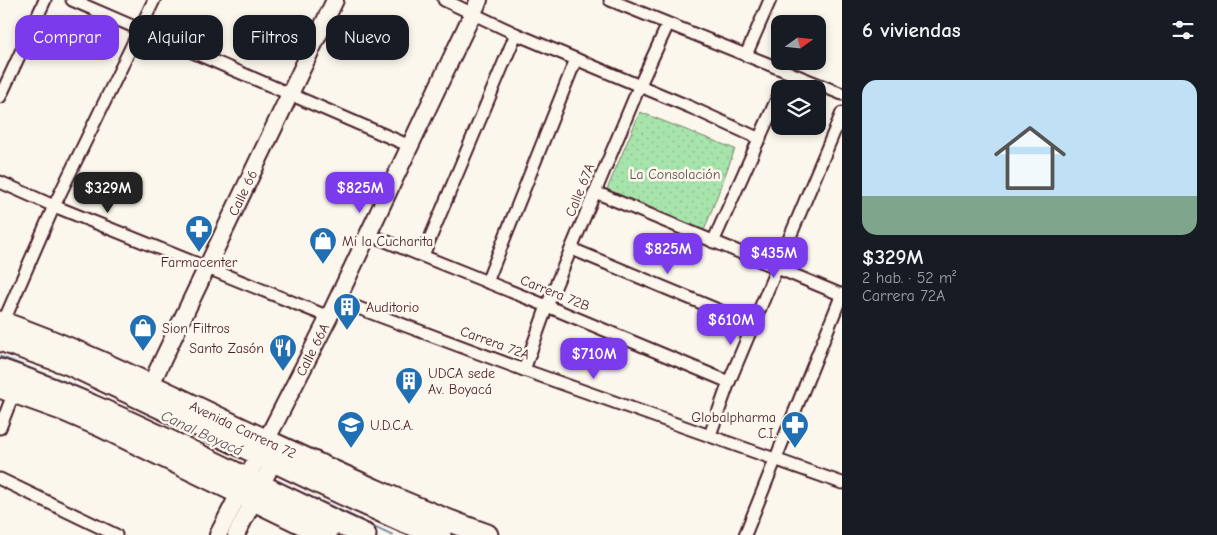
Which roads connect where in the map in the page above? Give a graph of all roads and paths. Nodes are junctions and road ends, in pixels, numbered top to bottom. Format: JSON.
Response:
{"nodes":[{"id":1,"x":45,"y":0,"type":"edge"},
{"id":2,"x":72,"y":0,"type":"edge"},
{"id":3,"x":154,"y":0,"type":"edge"},
{"id":4,"x":335,"y":0,"type":"edge"},
{"id":5,"x":444,"y":0,"type":"edge"},
{"id":6,"x":610,"y":0,"type":"edge"},
{"id":7,"x":770,"y":0,"type":"edge"},
{"id":8,"x":476,"y":6,"type":"edge"},
{"id":9,"x":146,"y":15,"type":"edge"},
{"id":10,"x":668,"y":24,"type":"junction"},
{"id":11,"x":129,"y":26,"type":"edge"},
{"id":12,"x":516,"y":34,"type":"junction"},
{"id":13,"x":129,"y":51,"type":"edge"},
{"id":14,"x":746,"y":55,"type":"junction"},
{"id":15,"x":576,"y":59,"type":"junction"},
{"id":16,"x":210,"y":60,"type":"edge"},
{"id":17,"x":788,"y":72,"type":"junction"},
{"id":18,"x":785,"y":80,"type":"edge"},
{"id":19,"x":639,"y":87,"type":"junction"},
{"id":20,"x":290,"y":94,"type":"junction"},
{"id":21,"x":842,"y":94,"type":"edge"},
{"id":22,"x":0,"y":97,"type":"edge"},
{"id":23,"x":771,"y":113,"type":"edge"},
{"id":24,"x":842,"y":113,"type":"edge"},
{"id":25,"x":760,"y":139,"type":"junction"},
{"id":26,"x":410,"y":146,"type":"junction"},
{"id":27,"x":0,"y":182,"type":"edge"},
{"id":28,"x":595,"y":192,"type":"junction"},
{"id":29,"x":54,"y":206,"type":"junction"},
{"id":30,"x":368,"y":234,"type":"junction"},
{"id":31,"x":713,"y":242,"type":"junction"},
{"id":32,"x":572,"y":249,"type":"junction"},
{"id":33,"x":423,"y":256,"type":"junction"},
{"id":34,"x":778,"y":267,"type":"junction"},
{"id":35,"x":207,"y":268,"type":"junction"},
{"id":36,"x":487,"y":282,"type":"junction"},
{"id":37,"x":842,"y":294,"type":"edge"},
{"id":38,"x":337,"y":300,"type":"junction"},
{"id":39,"x":548,"y":306,"type":"junction"},
{"id":40,"x":329,"y":317,"type":"junction"},
{"id":41,"x":754,"y":325,"type":"junction"},
{"id":42,"x":1,"y":328,"type":"edge"},
{"id":43,"x":0,"y":370,"type":"edge"},
{"id":44,"x":524,"y":370,"type":"junction"},
{"id":45,"x":729,"y":382,"type":"junction"},
{"id":46,"x":151,"y":384,"type":"junction"},
{"id":47,"x":7,"y":390,"type":"edge"},
{"id":48,"x":0,"y":428,"type":"edge"},
{"id":49,"x":710,"y":435,"type":"junction"},
{"id":50,"x":775,"y":459,"type":"junction"},
{"id":51,"x":260,"y":470,"type":"junction"},
{"id":52,"x":0,"y":479,"type":"edge"},
{"id":53,"x":842,"y":483,"type":"edge"},
{"id":54,"x":116,"y":535,"type":"edge"},
{"id":55,"x":218,"y":535,"type":"edge"},
{"id":56,"x":236,"y":535,"type":"edge"},
{"id":57,"x":326,"y":535,"type":"edge"},
{"id":58,"x":365,"y":535,"type":"edge"},
{"id":59,"x":440,"y":535,"type":"edge"},
{"id":60,"x":487,"y":535,"type":"edge"},
{"id":61,"x":745,"y":535,"type":"edge"}],
"edges":[{"from":1,"to":22,"type":"street"},
{"from":2,"to":11,"type":"street"},
{"from":3,"to":9,"type":"street"},
{"from":4,"to":20,"type":"street","name":"Calle 66"},
{"from":5,"to":8,"type":"street"},
{"from":6,"to":10,"type":"street"},
{"from":7,"to":14,"type":"street"},
{"from":8,"to":12,"type":"street"},
{"from":8,"to":26,"type":"street","name":"Calle 66A"},
{"from":10,"to":14,"type":"street"},
{"from":10,"to":19,"type":"street","name":"Calle 67A"},
{"from":12,"to":15,"type":"street"},
{"from":12,"to":33,"type":"street"},
{"from":13,"to":29,"type":"street"},
{"from":14,"to":17,"type":"street"},
{"from":15,"to":19,"type":"street"},
{"from":15,"to":36,"type":"street"},
{"from":16,"to":20,"type":"street"},
{"from":17,"to":18,"type":"street"},
{"from":17,"to":21,"type":"street"},
{"from":19,"to":25,"type":"street"},
{"from":19,"to":28,"type":"street","name":"Calle 67A"},
{"from":20,"to":26,"type":"street"},
{"from":20,"to":35,"type":"street","name":"Calle 66"},
{"from":23,"to":25,"type":"street"},
{"from":24,"to":34,"type":"street"},
{"from":25,"to":31,"type":"street"},
{"from":26,"to":30,"type":"street","name":"Calle 66A"},
{"from":27,"to":29,"type":"street"},
{"from":28,"to":31,"type":"street"},
{"from":28,"to":32,"type":"street","name":"Calle 67A"},
{"from":29,"to":35,"type":"street"},
{"from":29,"to":42,"type":"street"},
{"from":30,"to":33,"type":"street","name":"Carrera 72B"},
{"from":30,"to":38,"type":"street","name":"Calle 66A"},
{"from":31,"to":34,"type":"street"},
{"from":32,"to":39,"type":"street","name":"Calle 67A"},
{"from":32,"to":41,"type":"street"},
{"from":33,"to":36,"type":"street","name":"Carrera 72B"},
{"from":34,"to":37,"type":"street"},
{"from":34,"to":41,"type":"street"},
{"from":35,"to":40,"type":"street"},
{"from":35,"to":46,"type":"street","name":"Calle 66"},
{"from":36,"to":39,"type":"street","name":"Carrera 72B"},
{"from":37,"to":50,"type":"street"},
{"from":38,"to":40,"type":"street","name":"Calle 66A"},
{"from":38,"to":44,"type":"street","name":"Carrera 72A"},
{"from":39,"to":44,"type":"street","name":"Calle 67A"},
{"from":39,"to":45,"type":"street","name":"Carrera 72B"},
{"from":40,"to":51,"type":"street","name":"Calle 66A"},
{"from":41,"to":45,"type":"street"},
{"from":42,"to":46,"type":"highway","name":"Avenida Carrera 72"},
{"from":42,"to":51,"type":"highway","name":"Avenida Carrera 72"},
{"from":43,"to":51,"type":"highway","name":"Avenida Carrera 72"},
{"from":44,"to":49,"type":"street","name":"Carrera 72A"},
{"from":45,"to":49,"type":"street"},
{"from":46,"to":51,"type":"highway","name":"Avenida Carrera 72"},
{"from":47,"to":48,"type":"street"},
{"from":47,"to":51,"type":"highway","name":"Avenida Carrera 72"},
{"from":49,"to":50,"type":"street","name":"Carrera 72A"},
{"from":50,"to":53,"type":"street","name":"Carrera 72A"},
{"from":50,"to":61,"type":"street"},
{"from":51,"to":55,"type":"street","name":"Calle 66A"},
{"from":51,"to":56,"type":"street","name":"Calle 66A"},
{"from":51,"to":57,"type":"highway","name":"Avenida Carrera 72"},
{"from":51,"to":58,"type":"highway","name":"Avenida Carrera 72"},
{"from":51,"to":59,"type":"highway","name":"Avenida Carrera 72"},
{"from":51,"to":60,"type":"highway","name":"Avenida Carrera 72"},
{"from":52,"to":54,"type":"street"}]}
